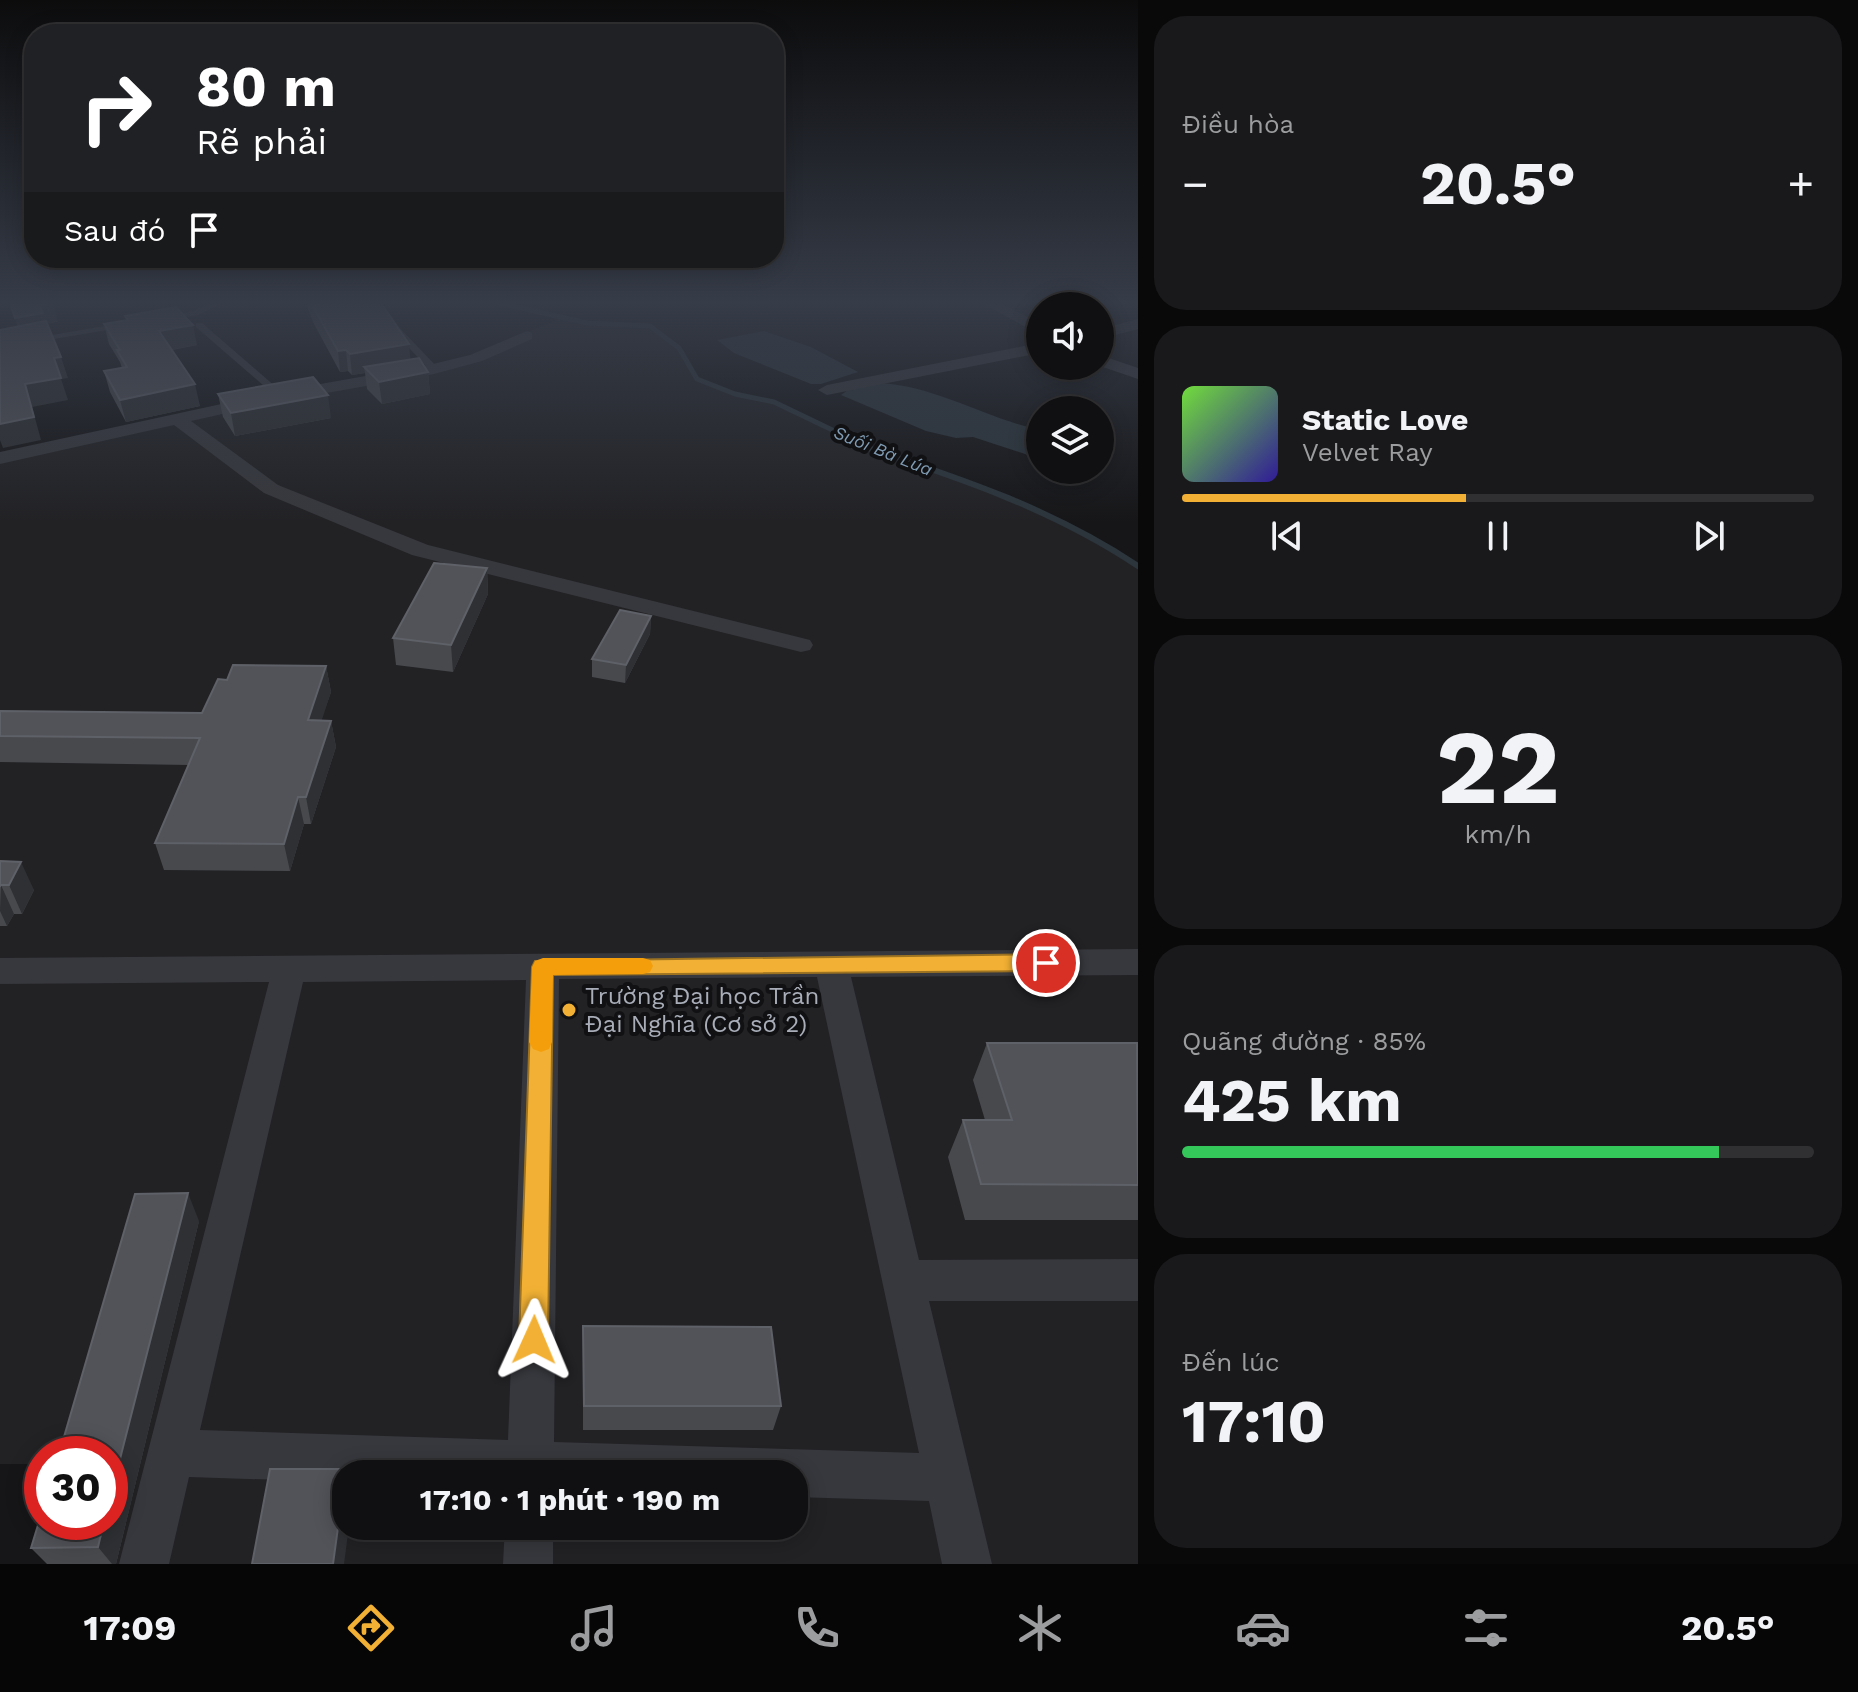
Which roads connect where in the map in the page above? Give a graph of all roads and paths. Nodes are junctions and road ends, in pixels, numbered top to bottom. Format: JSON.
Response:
{"nodes":[{"id":1,"x":258,"y":376,"type":"edge"},
{"id":2,"x":394,"y":376,"type":"edge"},
{"id":3,"x":898,"y":376,"type":"edge"},
{"id":4,"x":827,"y":390,"type":"dead end"},
{"id":5,"x":281,"y":396,"type":"junction"},
{"id":6,"x":177,"y":419,"type":"junction"},
{"id":7,"x":0,"y":458,"type":"edge"},
{"id":8,"x":801,"y":645,"type":"dead end"},
{"id":9,"x":1138,"y":962,"type":"edge"},
{"id":10,"x":831,"y":964,"type":"junction"},
{"id":11,"x":543,"y":967,"type":"junction"},
{"id":12,"x":289,"y":969,"type":"junction"},
{"id":13,"x":0,"y":971,"type":"edge"},
{"id":14,"x":1138,"y":1280,"type":"edge"},
{"id":15,"x":903,"y":1281,"type":"junction"},
{"id":16,"x":173,"y":1453,"type":"junction"},
{"id":17,"x":332,"y":1460,"type":"edge"},
{"id":18,"x":530,"y":1460,"type":"edge"},
{"id":19,"x":808,"y":1475,"type":"edge"},
{"id":20,"x":947,"y":1478,"type":"junction"},
{"id":21,"x":529,"y":1540,"type":"edge"},
{"id":22,"x":144,"y":1564,"type":"edge"},
{"id":23,"x":528,"y":1564,"type":"edge"},
{"id":24,"x":967,"y":1564,"type":"edge"}],
"edges":[{"from":1,"to":5,"type":"lane"},
{"from":2,"to":5,"type":"street"},
{"from":3,"to":4,"type":"street"},
{"from":5,"to":6,"type":"street"},
{"from":6,"to":7,"type":"street"},
{"from":6,"to":8,"type":"street"},
{"from":9,"to":10,"type":"street"},
{"from":10,"to":11,"type":"street"},
{"from":10,"to":15,"type":"street"},
{"from":11,"to":12,"type":"street"},
{"from":11,"to":18,"type":"street"},
{"from":12,"to":13,"type":"street"},
{"from":12,"to":16,"type":"street"},
{"from":14,"to":15,"type":"street"},
{"from":15,"to":20,"type":"street"},
{"from":16,"to":17,"type":"street"},
{"from":16,"to":22,"type":"street"},
{"from":19,"to":20,"type":"street"},
{"from":20,"to":24,"type":"street"},
{"from":21,"to":23,"type":"street"}]}
